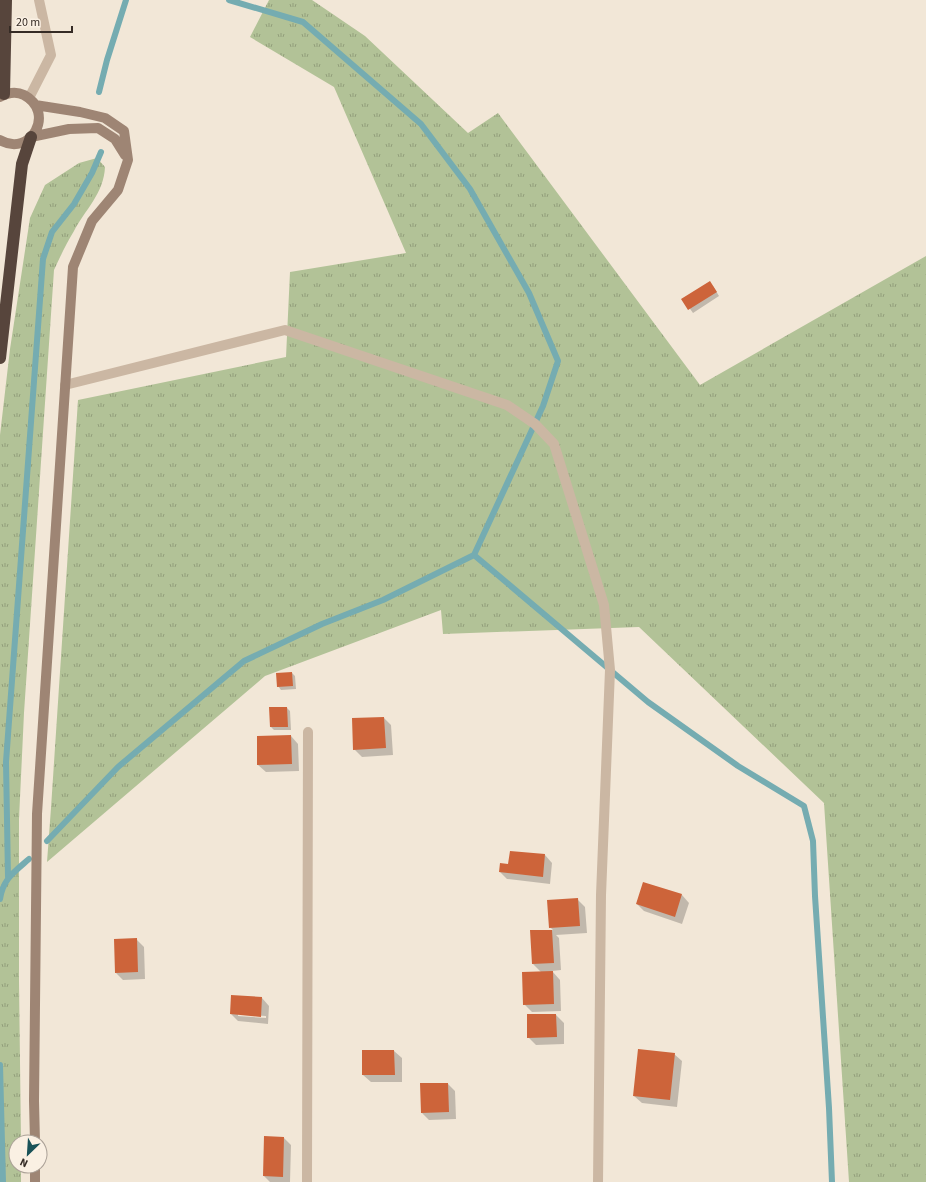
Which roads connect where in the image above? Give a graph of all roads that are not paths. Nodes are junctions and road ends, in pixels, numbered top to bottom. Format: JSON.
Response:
{"nodes":[{"id":1,"x":6,"y":0,"type":"edge"},
{"id":2,"x":39,"y":0,"type":"edge"},
{"id":3,"x":2,"y":96,"type":"edge"},
{"id":4,"x":32,"y":102,"type":"junction"},
{"id":5,"x":31,"y":137,"type":"junction"},
{"id":6,"x":0,"y":140,"type":"edge"},
{"id":7,"x":128,"y":160,"type":"junction"},
{"id":8,"x":0,"y":358,"type":"edge"},
{"id":9,"x":65,"y":385,"type":"junction"},
{"id":10,"x":308,"y":732,"type":"dead end"},
{"id":11,"x":35,"y":1134,"type":"edge"},
{"id":12,"x":307,"y":1182,"type":"edge"},
{"id":13,"x":598,"y":1182,"type":"edge"}],
"edges":[{"from":1,"to":3,"type":"highway"},
{"from":2,"to":4,"type":"street"},
{"from":3,"to":4,"type":"street"},
{"from":4,"to":5,"type":"street"},
{"from":4,"to":7,"type":"street"},
{"from":5,"to":6,"type":"street"},
{"from":5,"to":7,"type":"street"},
{"from":5,"to":8,"type":"highway"},
{"from":7,"to":9,"type":"street"},
{"from":9,"to":11,"type":"street"},
{"from":9,"to":13,"type":"street"},
{"from":10,"to":12,"type":"street"}]}
